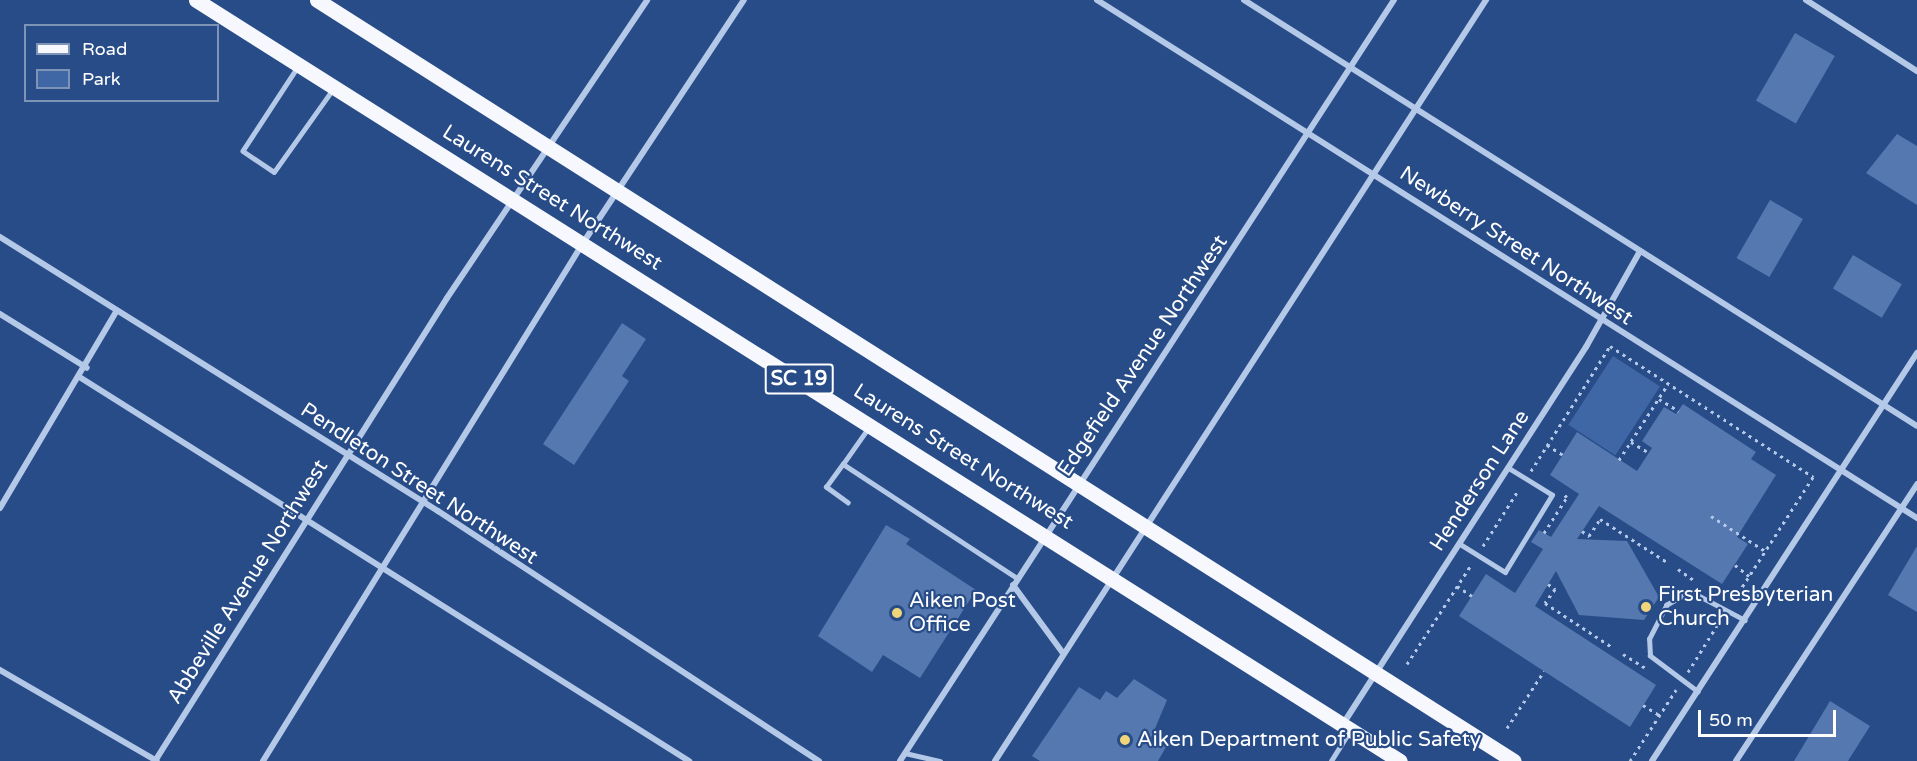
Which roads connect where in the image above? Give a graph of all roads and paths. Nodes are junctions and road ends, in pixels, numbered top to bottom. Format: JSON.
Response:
{"nodes":[{"id":1,"x":196,"y":0,"type":"edge"},
{"id":2,"x":317,"y":0,"type":"edge"},
{"id":3,"x":647,"y":0,"type":"edge"},
{"id":4,"x":744,"y":0,"type":"edge"},
{"id":5,"x":1098,"y":0,"type":"edge"},
{"id":6,"x":1244,"y":0,"type":"edge"},
{"id":7,"x":1394,"y":0,"type":"edge"},
{"id":8,"x":1486,"y":0,"type":"edge"},
{"id":9,"x":1806,"y":0,"type":"edge"},
{"id":10,"x":300,"y":64,"type":"junction"},
{"id":11,"x":1349,"y":66,"type":"junction"},
{"id":12,"x":1917,"y":71,"type":"edge"},
{"id":13,"x":335,"y":87,"type":"junction"},
{"id":14,"x":1417,"y":106,"type":"junction"},
{"id":15,"x":1308,"y":130,"type":"junction"},
{"id":16,"x":549,"y":151,"type":"junction"},
{"id":17,"x":1374,"y":174,"type":"junction"},
{"id":18,"x":620,"y":195,"type":"junction"},
{"id":19,"x":515,"y":199,"type":"junction"},
{"id":20,"x":0,"y":237,"type":"edge"},
{"id":21,"x":584,"y":243,"type":"junction"},
{"id":22,"x":1640,"y":251,"type":"junction"},
{"id":23,"x":116,"y":312,"type":"junction"},
{"id":24,"x":0,"y":314,"type":"edge"},
{"id":25,"x":1601,"y":322,"type":"junction"},
{"id":26,"x":1917,"y":353,"type":"edge"},
{"id":27,"x":87,"y":368,"type":"junction"},
{"id":28,"x":81,"y":378,"type":"junction"},
{"id":29,"x":1668,"y":384,"type":"junction"},
{"id":30,"x":1659,"y":399,"type":"junction"},
{"id":31,"x":1883,"y":405,"type":"junction"},
{"id":32,"x":1678,"y":411,"type":"dead end"},
{"id":33,"x":871,"y":424,"type":"junction"},
{"id":34,"x":1917,"y":426,"type":"edge"},
{"id":35,"x":1630,"y":442,"type":"junction"},
{"id":36,"x":1547,"y":445,"type":"junction"},
{"id":37,"x":1649,"y":453,"type":"dead end"},
{"id":38,"x":1563,"y":455,"type":"dead end"},
{"id":39,"x":347,"y":456,"type":"junction"},
{"id":40,"x":1619,"y":460,"type":"dead end"},
{"id":41,"x":843,"y":464,"type":"junction"},
{"id":42,"x":1508,"y":468,"type":"junction"},
{"id":43,"x":1840,"y":471,"type":"junction"},
{"id":44,"x":1813,"y":477,"type":"dead end"},
{"id":45,"x":1525,"y":479,"type":"junction"},
{"id":46,"x":1079,"y":482,"type":"junction"},
{"id":47,"x":1917,"y":484,"type":"edge"},
{"id":48,"x":1568,"y":497,"type":"dead end"},
{"id":49,"x":422,"y":502,"type":"junction"},
{"id":50,"x":848,"y":503,"type":"dead end"},
{"id":51,"x":0,"y":508,"type":"edge"},
{"id":52,"x":1900,"y":508,"type":"junction"},
{"id":53,"x":1711,"y":516,"type":"dead end"},
{"id":54,"x":1917,"y":518,"type":"edge"},
{"id":55,"x":308,"y":520,"type":"junction"},
{"id":56,"x":1146,"y":528,"type":"junction"},
{"id":57,"x":1582,"y":531,"type":"dead end"},
{"id":58,"x":1544,"y":533,"type":"dead end"},
{"id":59,"x":1044,"y":534,"type":"junction"},
{"id":60,"x":1460,"y":544,"type":"junction"},
{"id":61,"x":1765,"y":551,"type":"dead end"},
{"id":62,"x":1478,"y":554,"type":"junction"},
{"id":63,"x":1667,"y":562,"type":"dead end"},
{"id":64,"x":383,"y":565,"type":"junction"},
{"id":65,"x":1735,"y":565,"type":"dead end"},
{"id":66,"x":1749,"y":576,"type":"dead end"},
{"id":67,"x":1017,"y":578,"type":"junction"},
{"id":68,"x":1114,"y":579,"type":"junction"},
{"id":69,"x":1548,"y":584,"type":"dead end"},
{"id":70,"x":1013,"y":585,"type":"junction"},
{"id":71,"x":1457,"y":586,"type":"junction"},
{"id":72,"x":1472,"y":596,"type":"dead end"},
{"id":73,"x":1745,"y":620,"type":"junction"},
{"id":74,"x":1612,"y":647,"type":"dead end"},
{"id":75,"x":1064,"y":653,"type":"junction"},
{"id":76,"x":1407,"y":664,"type":"dead end"},
{"id":77,"x":0,"y":670,"type":"edge"},
{"id":78,"x":1544,"y":671,"type":"dead end"},
{"id":79,"x":1375,"y":675,"type":"junction"},
{"id":80,"x":1698,"y":692,"type":"junction"},
{"id":81,"x":1643,"y":705,"type":"dead end"},
{"id":82,"x":1659,"y":715,"type":"dead end"},
{"id":83,"x":1347,"y":727,"type":"junction"},
{"id":84,"x":1507,"y":728,"type":"dead end"},
{"id":85,"x":905,"y":753,"type":"junction"},
{"id":86,"x":155,"y":761,"type":"edge"},
{"id":87,"x":262,"y":761,"type":"edge"},
{"id":88,"x":689,"y":761,"type":"edge"},
{"id":89,"x":819,"y":761,"type":"edge"},
{"id":90,"x":900,"y":761,"type":"edge"},
{"id":91,"x":940,"y":761,"type":"edge"},
{"id":92,"x":995,"y":761,"type":"edge"},
{"id":93,"x":1331,"y":761,"type":"edge"},
{"id":94,"x":1400,"y":761,"type":"edge"},
{"id":95,"x":1514,"y":761,"type":"edge"},
{"id":96,"x":1652,"y":761,"type":"edge"},
{"id":97,"x":1736,"y":761,"type":"edge"}],
"edges":[{"from":1,"to":10,"type":"main road","name":"Laurens Street Northwest","number":"SC 19"},
{"from":2,"to":16,"type":"main road","name":"Laurens Street Northwest","number":"SC 19"},
{"from":3,"to":16,"type":"street","name":"Abbeville Avenue Northwest"},
{"from":4,"to":18,"type":"street"},
{"from":5,"to":15,"type":"street","name":"Newberry Street Northwest"},
{"from":6,"to":11,"type":"street"},
{"from":7,"to":11,"type":"street","name":"Edgefield Avenue Northwest"},
{"from":8,"to":14,"type":"street"},
{"from":9,"to":12,"type":"street"},
{"from":10,"to":13,"type":"main road","name":"Laurens Street Northwest","number":"SC 19"},
{"from":10,"to":13,"type":"lane"},
{"from":11,"to":14,"type":"street"},
{"from":11,"to":15,"type":"street","name":"Edgefield Avenue Northwest"},
{"from":13,"to":19,"type":"main road","name":"Laurens Street Northwest","number":"SC 19"},
{"from":14,"to":17,"type":"street"},
{"from":14,"to":22,"type":"street"},
{"from":15,"to":17,"type":"street","name":"Newberry Street Northwest"},
{"from":15,"to":46,"type":"street","name":"Edgefield Avenue Northwest"},
{"from":16,"to":18,"type":"main road","name":"Laurens Street Northwest","number":"SC 19"},
{"from":16,"to":19,"type":"street","name":"Abbeville Avenue Northwest"},
{"from":17,"to":25,"type":"street","name":"Newberry Street Northwest"},
{"from":17,"to":56,"type":"street"},
{"from":18,"to":21,"type":"street"},
{"from":18,"to":46,"type":"main road","name":"Laurens Street Northwest","number":"SC 19"},
{"from":19,"to":21,"type":"main road","name":"Laurens Street Northwest","number":"SC 19"},
{"from":19,"to":39,"type":"street","name":"Abbeville Avenue Northwest"},
{"from":20,"to":23,"type":"street","name":"Pendleton Street Northwest"},
{"from":21,"to":33,"type":"main road","name":"Laurens Street Northwest","number":"SC 19"},
{"from":21,"to":49,"type":"street"},
{"from":22,"to":25,"type":"street","name":"Henderson Lane"},
{"from":22,"to":31,"type":"street"},
{"from":23,"to":27,"type":"street"},
{"from":23,"to":39,"type":"street","name":"Pendleton Street Northwest"},
{"from":24,"to":27,"type":"street"},
{"from":25,"to":42,"type":"street","name":"Henderson Lane"},
{"from":25,"to":43,"type":"street","name":"Newberry Street Northwest"},
{"from":26,"to":31,"type":"street"},
{"from":27,"to":28,"type":"street"},
{"from":28,"to":51,"type":"street"},
{"from":28,"to":55,"type":"street"},
{"from":29,"to":30,"type":"path"},
{"from":29,"to":36,"type":"path"},
{"from":29,"to":44,"type":"path"},
{"from":30,"to":32,"type":"path"},
{"from":30,"to":35,"type":"path"},
{"from":31,"to":34,"type":"street"},
{"from":31,"to":43,"type":"street"},
{"from":33,"to":41,"type":"lane"},
{"from":33,"to":59,"type":"main road","name":"Laurens Street Northwest","number":"SC 19"},
{"from":35,"to":37,"type":"path"},
{"from":35,"to":40,"type":"path"},
{"from":36,"to":38,"type":"path"},
{"from":36,"to":45,"type":"path"},
{"from":39,"to":49,"type":"street","name":"Pendleton Street Northwest"},
{"from":39,"to":55,"type":"street","name":"Abbeville Avenue Northwest"},
{"from":41,"to":50,"type":"lane"},
{"from":41,"to":67,"type":"lane"},
{"from":42,"to":45,"type":"lane"},
{"from":42,"to":60,"type":"street","name":"Henderson Lane"},
{"from":43,"to":52,"type":"street","name":"Newberry Street Northwest"},
{"from":43,"to":73,"type":"street"},
{"from":45,"to":62,"type":"path"},
{"from":45,"to":62,"type":"lane"},
{"from":46,"to":56,"type":"main road","name":"Laurens Street Northwest","number":"SC 19"},
{"from":46,"to":59,"type":"street","name":"Edgefield Avenue Northwest"},
{"from":47,"to":52,"type":"street"},
{"from":48,"to":58,"type":"path"},
{"from":49,"to":64,"type":"street"},
{"from":49,"to":89,"type":"street","name":"Pendleton Street Northwest"},
{"from":52,"to":54,"type":"street","name":"Newberry Street Northwest"},
{"from":52,"to":97,"type":"street"},
{"from":53,"to":61,"type":"path"},
{"from":55,"to":64,"type":"street"},
{"from":55,"to":86,"type":"street","name":"Abbeville Avenue Northwest"},
{"from":56,"to":68,"type":"street"},
{"from":56,"to":79,"type":"main road","name":"Laurens Street Northwest","number":"SC 19"},
{"from":57,"to":63,"type":"path"},
{"from":59,"to":67,"type":"street","name":"Edgefield Avenue Northwest"},
{"from":59,"to":68,"type":"main road","name":"Laurens Street Northwest","number":"SC 19"},
{"from":60,"to":62,"type":"lane"},
{"from":60,"to":79,"type":"street","name":"Henderson Lane"},
{"from":62,"to":71,"type":"path"},
{"from":64,"to":87,"type":"street"},
{"from":64,"to":88,"type":"street"},
{"from":65,"to":66,"type":"path"},
{"from":67,"to":70,"type":"street","name":"Edgefield Avenue Northwest"},
{"from":68,"to":75,"type":"street"},
{"from":68,"to":83,"type":"main road","name":"Laurens Street Northwest","number":"SC 19"},
{"from":69,"to":74,"type":"path"},
{"from":70,"to":75,"type":"street"},
{"from":70,"to":85,"type":"street","name":"Edgefield Avenue Northwest"},
{"from":71,"to":72,"type":"path"},
{"from":71,"to":76,"type":"path"},
{"from":73,"to":80,"type":"street"},
{"from":73,"to":80,"type":"lane"},
{"from":75,"to":92,"type":"street"},
{"from":77,"to":86,"type":"street"},
{"from":78,"to":84,"type":"path"},
{"from":79,"to":83,"type":"street","name":"Henderson Lane"},
{"from":79,"to":95,"type":"main road","name":"Laurens Street Northwest","number":"SC 19"},
{"from":80,"to":96,"type":"street"},
{"from":81,"to":82,"type":"path"},
{"from":83,"to":93,"type":"lane"},
{"from":83,"to":94,"type":"main road","name":"Laurens Street Northwest","number":"SC 19"},
{"from":85,"to":90,"type":"street","name":"Edgefield Avenue Northwest"},
{"from":85,"to":91,"type":"lane"}]}
